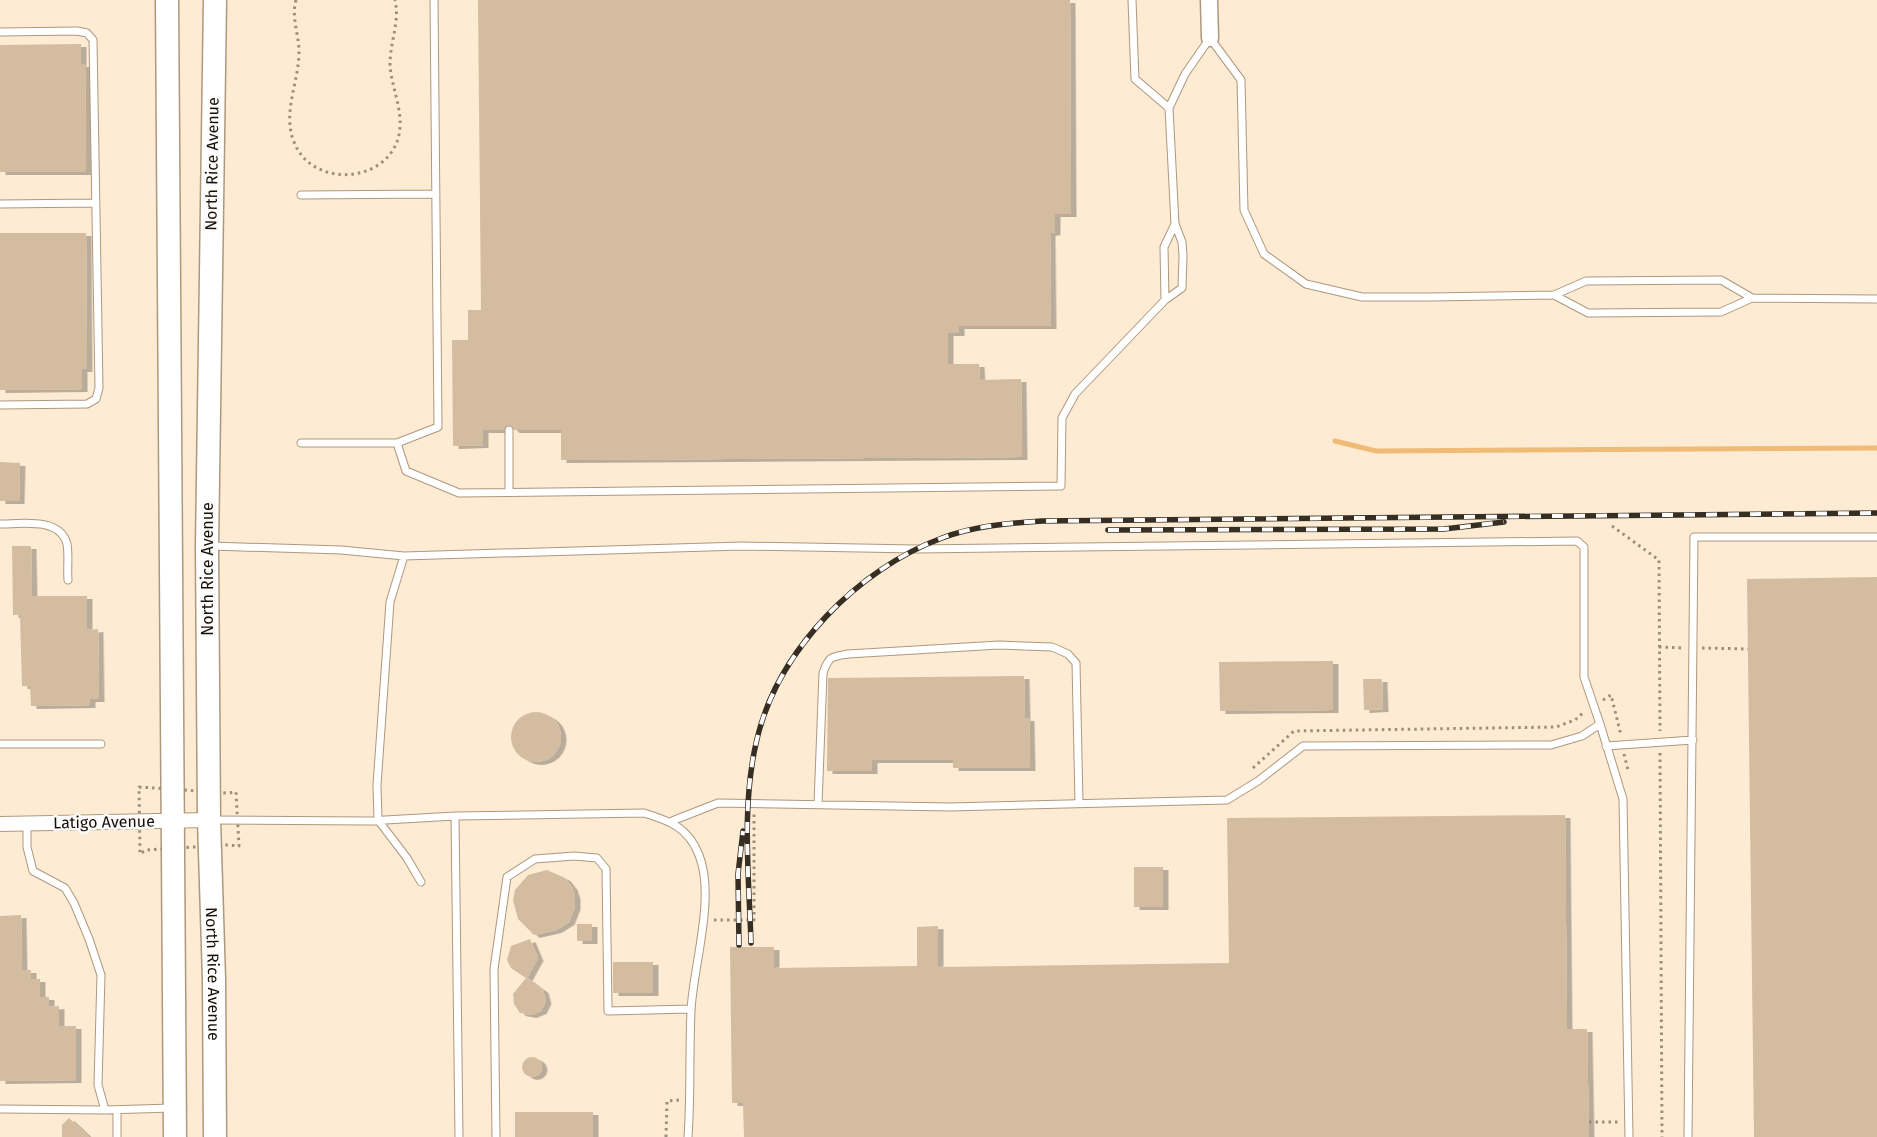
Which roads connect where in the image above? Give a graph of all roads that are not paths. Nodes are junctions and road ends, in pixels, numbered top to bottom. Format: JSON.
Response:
{"nodes":[{"id":1,"x":167,"y":0,"type":"edge"},
{"id":2,"x":215,"y":0,"type":"edge"},
{"id":3,"x":434,"y":0,"type":"edge"},
{"id":4,"x":1132,"y":0,"type":"edge"},
{"id":5,"x":1210,"y":0,"type":"edge"},
{"id":6,"x":0,"y":32,"type":"edge"},
{"id":7,"x":1210,"y":38,"type":"junction"},
{"id":8,"x":1169,"y":108,"type":"junction"},
{"id":9,"x":436,"y":194,"type":"junction"},
{"id":10,"x":301,"y":195,"type":"dead end"},
{"id":11,"x":96,"y":203,"type":"junction"},
{"id":12,"x":0,"y":204,"type":"edge"},
{"id":13,"x":1175,"y":224,"type":"junction"},
{"id":14,"x":1554,"y":295,"type":"junction"},
{"id":15,"x":1752,"y":298,"type":"junction"},
{"id":16,"x":1877,"y":299,"type":"edge"},
{"id":17,"x":1165,"y":300,"type":"junction"},
{"id":18,"x":0,"y":405,"type":"edge"},
{"id":19,"x":509,"y":430,"type":"dead end"},
{"id":20,"x":301,"y":443,"type":"dead end"},
{"id":21,"x":397,"y":443,"type":"junction"},
{"id":22,"x":509,"y":492,"type":"junction"},
{"id":23,"x":0,"y":524,"type":"edge"},
{"id":24,"x":1877,"y":537,"type":"edge"},
{"id":25,"x":207,"y":547,"type":"junction"},
{"id":26,"x":404,"y":556,"type":"junction"},
{"id":27,"x":68,"y":580,"type":"dead end"},
{"id":28,"x":1600,"y":724,"type":"junction"},
{"id":29,"x":1693,"y":740,"type":"junction"},
{"id":30,"x":0,"y":744,"type":"edge"},
{"id":31,"x":100,"y":744,"type":"dead end"},
{"id":32,"x":1606,"y":746,"type":"junction"},
{"id":33,"x":1079,"y":802,"type":"junction"},
{"id":34,"x":818,"y":804,"type":"junction"},
{"id":35,"x":455,"y":816,"type":"junction"},
{"id":36,"x":208,"y":820,"type":"junction"},
{"id":37,"x":378,"y":820,"type":"junction"},
{"id":38,"x":173,"y":821,"type":"junction"},
{"id":39,"x":672,"y":821,"type":"junction"},
{"id":40,"x":27,"y":823,"type":"junction"},
{"id":41,"x":0,"y":824,"type":"edge"},
{"id":42,"x":421,"y":882,"type":"dead end"},
{"id":43,"x":691,"y":1009,"type":"junction"},
{"id":44,"x":175,"y":1108,"type":"junction"},
{"id":45,"x":0,"y":1109,"type":"edge"},
{"id":46,"x":105,"y":1110,"type":"junction"},
{"id":47,"x":118,"y":1110,"type":"junction"},
{"id":48,"x":116,"y":1137,"type":"edge"},
{"id":49,"x":175,"y":1137,"type":"edge"},
{"id":50,"x":215,"y":1137,"type":"edge"},
{"id":51,"x":459,"y":1137,"type":"edge"},
{"id":52,"x":496,"y":1137,"type":"edge"},
{"id":53,"x":688,"y":1137,"type":"edge"},
{"id":54,"x":1629,"y":1137,"type":"edge"},
{"id":55,"x":1688,"y":1137,"type":"edge"}],
"edges":[{"from":1,"to":38,"type":"highway"},
{"from":2,"to":25,"type":"highway","name":"North Rice Avenue"},
{"from":3,"to":9,"type":"lane"},
{"from":4,"to":8,"type":"lane"},
{"from":5,"to":7,"type":"street"},
{"from":6,"to":11,"type":"lane"},
{"from":7,"to":8,"type":"lane"},
{"from":7,"to":14,"type":"lane"},
{"from":8,"to":13,"type":"lane"},
{"from":9,"to":10,"type":"lane"},
{"from":9,"to":21,"type":"lane"},
{"from":11,"to":12,"type":"lane"},
{"from":11,"to":18,"type":"lane"},
{"from":13,"to":17,"type":"lane"},
{"from":13,"to":17,"type":"lane"},
{"from":14,"to":15,"type":"lane"},
{"from":14,"to":15,"type":"lane"},
{"from":15,"to":16,"type":"lane"},
{"from":17,"to":22,"type":"lane"},
{"from":19,"to":22,"type":"lane"},
{"from":20,"to":21,"type":"lane"},
{"from":21,"to":22,"type":"lane"},
{"from":23,"to":27,"type":"lane"},
{"from":24,"to":29,"type":"lane"},
{"from":25,"to":26,"type":"lane"},
{"from":25,"to":36,"type":"highway","name":"North Rice Avenue"},
{"from":26,"to":28,"type":"lane"},
{"from":26,"to":37,"type":"lane"},
{"from":28,"to":32,"type":"lane"},
{"from":28,"to":33,"type":"lane"},
{"from":29,"to":32,"type":"lane"},
{"from":29,"to":55,"type":"lane"},
{"from":30,"to":31,"type":"lane"},
{"from":32,"to":54,"type":"lane"},
{"from":33,"to":34,"type":"lane"},
{"from":33,"to":34,"type":"lane"},
{"from":34,"to":39,"type":"lane"},
{"from":35,"to":37,"type":"lane"},
{"from":35,"to":39,"type":"lane"},
{"from":35,"to":51,"type":"lane"},
{"from":36,"to":37,"type":"lane"},
{"from":36,"to":38,"type":"street","name":"Latigo Avenue"},
{"from":36,"to":50,"type":"highway","name":"North Rice Avenue"},
{"from":37,"to":42,"type":"lane"},
{"from":38,"to":40,"type":"street","name":"Latigo Avenue"},
{"from":38,"to":44,"type":"highway"},
{"from":39,"to":43,"type":"lane"},
{"from":40,"to":41,"type":"street","name":"Latigo Avenue"},
{"from":40,"to":46,"type":"lane"},
{"from":43,"to":52,"type":"lane"},
{"from":43,"to":53,"type":"lane"},
{"from":44,"to":47,"type":"lane"},
{"from":44,"to":49,"type":"highway"},
{"from":45,"to":46,"type":"lane"},
{"from":46,"to":47,"type":"lane"},
{"from":47,"to":48,"type":"lane"}]}
